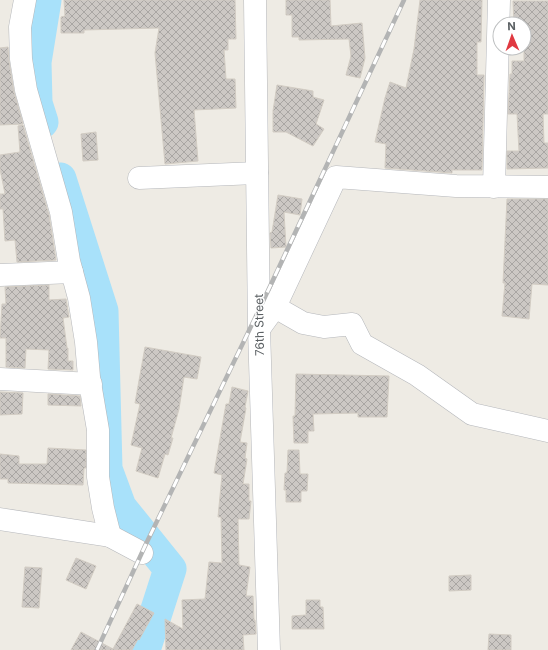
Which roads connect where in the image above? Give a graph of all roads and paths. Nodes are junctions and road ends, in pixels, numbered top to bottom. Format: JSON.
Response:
{"nodes":[{"id":1,"x":25,"y":0,"type":"edge"},
{"id":2,"x":255,"y":0,"type":"edge"},
{"id":3,"x":499,"y":0,"type":"edge"},
{"id":4,"x":257,"y":173,"type":"junction"},
{"id":5,"x":139,"y":178,"type":"dead end"},
{"id":6,"x":494,"y":187,"type":"junction"},
{"id":7,"x":548,"y":187,"type":"edge"},
{"id":8,"x":72,"y":272,"type":"junction"},
{"id":9,"x":0,"y":275,"type":"edge"},
{"id":10,"x":274,"y":307,"type":"junction"},
{"id":11,"x":259,"y":329,"type":"junction"},
{"id":12,"x":0,"y":379,"type":"edge"},
{"id":13,"x":90,"y":384,"type":"junction"},
{"id":14,"x":548,"y":431,"type":"edge"},
{"id":15,"x":0,"y":519,"type":"edge"},
{"id":16,"x":110,"y":536,"type":"junction"},
{"id":17,"x":142,"y":553,"type":"dead end"},
{"id":18,"x":269,"y":650,"type":"edge"}],
"edges":[{"from":1,"to":8,"type":"street"},
{"from":2,"to":4,"type":"street","name":"76th Street"},
{"from":3,"to":6,"type":"street"},
{"from":4,"to":5,"type":"street"},
{"from":4,"to":11,"type":"street","name":"76th Street"},
{"from":6,"to":7,"type":"street"},
{"from":6,"to":10,"type":"street"},
{"from":8,"to":9,"type":"street"},
{"from":8,"to":13,"type":"street"},
{"from":10,"to":11,"type":"street"},
{"from":10,"to":14,"type":"street"},
{"from":11,"to":18,"type":"street","name":"76th Street"},
{"from":12,"to":13,"type":"street"},
{"from":13,"to":16,"type":"street"},
{"from":15,"to":16,"type":"street"},
{"from":16,"to":17,"type":"street"}]}
